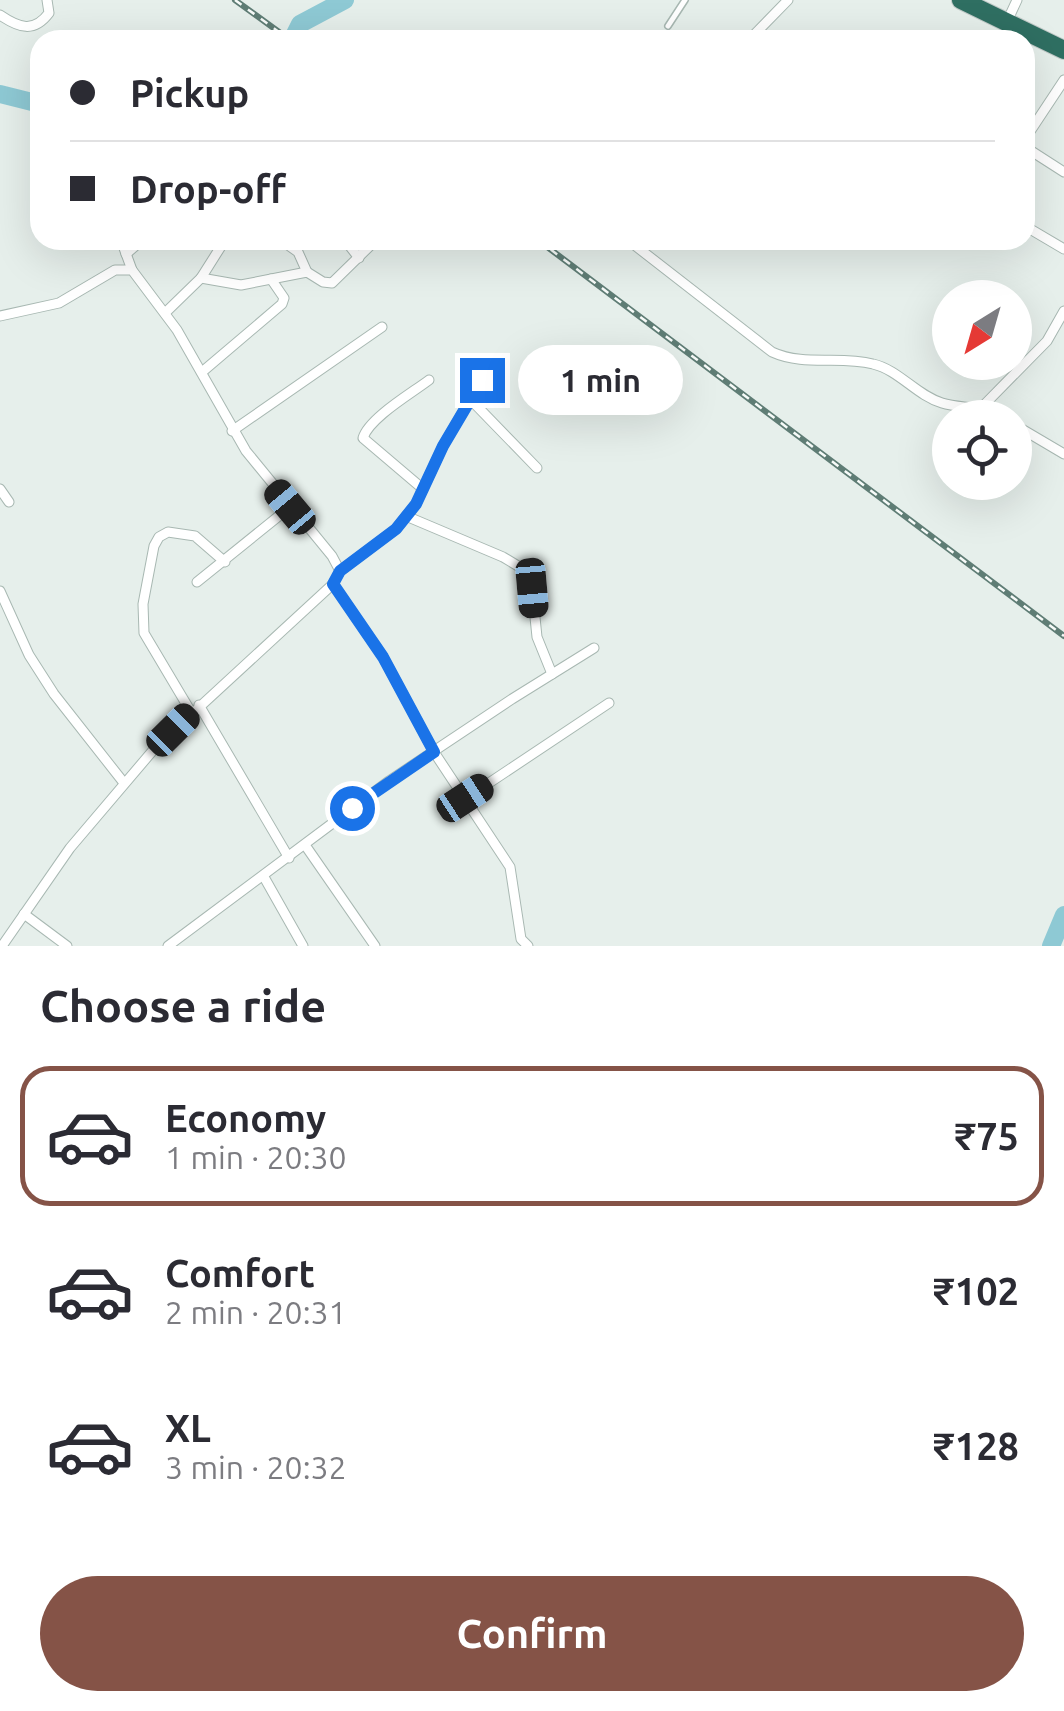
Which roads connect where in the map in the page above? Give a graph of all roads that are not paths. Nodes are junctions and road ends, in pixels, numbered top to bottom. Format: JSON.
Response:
{"nodes":[{"id":1,"x":46,"y":0,"type":"edge"},
{"id":2,"x":685,"y":0,"type":"edge"},
{"id":3,"x":788,"y":0,"type":"edge"},
{"id":4,"x":962,"y":0,"type":"edge"},
{"id":5,"x":985,"y":0,"type":"edge"},
{"id":6,"x":1014,"y":6,"type":"edge"},
{"id":7,"x":0,"y":15,"type":"edge"},
{"id":8,"x":668,"y":26,"type":"dead end"},
{"id":9,"x":759,"y":30,"type":"edge"},
{"id":10,"x":1023,"y":30,"type":"edge"},
{"id":11,"x":1035,"y":36,"type":"edge"},
{"id":12,"x":1064,"y":38,"type":"edge"},
{"id":13,"x":1064,"y":50,"type":"edge"},
{"id":14,"x":1064,"y":80,"type":"edge"},
{"id":15,"x":1035,"y":124,"type":"edge"},
{"id":16,"x":1035,"y":153,"type":"edge"},
{"id":17,"x":1064,"y":172,"type":"edge"},
{"id":18,"x":1035,"y":232,"type":"edge"},
{"id":19,"x":1064,"y":249,"type":"edge"},
{"id":20,"x":125,"y":250,"type":"edge"},
{"id":21,"x":131,"y":250,"type":"edge"},
{"id":22,"x":219,"y":250,"type":"edge"},
{"id":23,"x":295,"y":250,"type":"edge"},
{"id":24,"x":353,"y":250,"type":"edge"},
{"id":25,"x":367,"y":250,"type":"edge"},
{"id":26,"x":641,"y":250,"type":"edge"},
{"id":27,"x":126,"y":254,"type":"junction"},
{"id":28,"x":359,"y":258,"type":"junction"},
{"id":29,"x":132,"y":270,"type":"junction"},
{"id":30,"x":307,"y":272,"type":"junction"},
{"id":31,"x":201,"y":278,"type":"junction"},
{"id":32,"x":271,"y":279,"type":"junction"},
{"id":33,"x":1064,"y":311,"type":"edge"},
{"id":34,"x":164,"y":313,"type":"junction"},
{"id":35,"x":0,"y":316,"type":"edge"},
{"id":36,"x":382,"y":327,"type":"dead end"},
{"id":37,"x":494,"y":359,"type":"dead end"},
{"id":38,"x":202,"y":372,"type":"junction"},
{"id":39,"x":429,"y":380,"type":"dead end"},
{"id":40,"x":470,"y":400,"type":"junction"},
{"id":41,"x":937,"y":400,"type":"edge"},
{"id":42,"x":990,"y":400,"type":"edge"},
{"id":43,"x":232,"y":432,"type":"junction"},
{"id":44,"x":1032,"y":435,"type":"edge"},
{"id":45,"x":1064,"y":454,"type":"edge"},
{"id":46,"x":537,"y":468,"type":"dead end"},
{"id":47,"x":0,"y":489,"type":"edge"},
{"id":48,"x":423,"y":489,"type":"junction"},
{"id":49,"x":9,"y":502,"type":"dead end"},
{"id":50,"x":290,"y":507,"type":"junction"},
{"id":51,"x":406,"y":516,"type":"junction"},
{"id":52,"x":226,"y":562,"type":"junction"},
{"id":53,"x":340,"y":571,"type":"junction"},
{"id":54,"x":198,"y":582,"type":"dead end"},
{"id":55,"x":333,"y":584,"type":"junction"},
{"id":56,"x":0,"y":591,"type":"edge"},
{"id":57,"x":594,"y":648,"type":"dead end"},
{"id":58,"x":552,"y":674,"type":"junction"},
{"id":59,"x":609,"y":703,"type":"dead end"},
{"id":60,"x":195,"y":709,"type":"junction"},
{"id":61,"x":434,"y":752,"type":"junction"},
{"id":62,"x":124,"y":783,"type":"junction"},
{"id":63,"x":465,"y":798,"type":"junction"},
{"id":64,"x":305,"y":845,"type":"junction"},
{"id":65,"x":288,"y":858,"type":"junction"},
{"id":66,"x":264,"y":877,"type":"junction"},
{"id":67,"x":24,"y":914,"type":"junction"},
{"id":68,"x":2,"y":946,"type":"edge"},
{"id":69,"x":67,"y":946,"type":"edge"},
{"id":70,"x":168,"y":946,"type":"edge"},
{"id":71,"x":303,"y":946,"type":"edge"},
{"id":72,"x":374,"y":946,"type":"edge"},
{"id":73,"x":528,"y":946,"type":"edge"}],
"edges":[{"from":1,"to":7,"type":"street"},
{"from":2,"to":8,"type":"lane"},
{"from":3,"to":9,"type":"street"},
{"from":4,"to":10,"type":"highway"},
{"from":5,"to":6,"type":"highway"},
{"from":6,"to":12,"type":"highway"},
{"from":11,"to":13,"type":"highway"},
{"from":14,"to":15,"type":"street"},
{"from":16,"to":17,"type":"street"},
{"from":18,"to":19,"type":"street"},
{"from":20,"to":27,"type":"street"},
{"from":21,"to":27,"type":"street"},
{"from":22,"to":31,"type":"street"},
{"from":23,"to":30,"type":"street"},
{"from":24,"to":28,"type":"street"},
{"from":25,"to":28,"type":"street"},
{"from":26,"to":41,"type":"street"},
{"from":27,"to":29,"type":"street"},
{"from":28,"to":30,"type":"street"},
{"from":29,"to":34,"type":"street"},
{"from":29,"to":35,"type":"street"},
{"from":30,"to":32,"type":"street"},
{"from":31,"to":32,"type":"street"},
{"from":31,"to":34,"type":"street"},
{"from":32,"to":38,"type":"street"},
{"from":33,"to":42,"type":"street"},
{"from":34,"to":38,"type":"street"},
{"from":36,"to":43,"type":"street"},
{"from":37,"to":40,"type":"street"},
{"from":38,"to":43,"type":"street"},
{"from":39,"to":48,"type":"street"},
{"from":40,"to":46,"type":"street"},
{"from":40,"to":48,"type":"street"},
{"from":43,"to":50,"type":"street"},
{"from":44,"to":45,"type":"street"},
{"from":47,"to":49,"type":"street"},
{"from":48,"to":51,"type":"street"},
{"from":50,"to":52,"type":"street"},
{"from":50,"to":53,"type":"street"},
{"from":51,"to":53,"type":"street"},
{"from":51,"to":58,"type":"street"},
{"from":52,"to":54,"type":"street"},
{"from":52,"to":60,"type":"street"},
{"from":53,"to":55,"type":"street"},
{"from":55,"to":60,"type":"street"},
{"from":55,"to":61,"type":"street"},
{"from":56,"to":62,"type":"street"},
{"from":57,"to":58,"type":"street"},
{"from":58,"to":61,"type":"street"},
{"from":59,"to":63,"type":"street"},
{"from":60,"to":62,"type":"street"},
{"from":60,"to":65,"type":"street"},
{"from":61,"to":63,"type":"street"},
{"from":61,"to":64,"type":"street"},
{"from":62,"to":67,"type":"street"},
{"from":63,"to":73,"type":"street"},
{"from":64,"to":65,"type":"street"},
{"from":64,"to":72,"type":"street"},
{"from":65,"to":66,"type":"street"},
{"from":66,"to":70,"type":"street"},
{"from":66,"to":71,"type":"street"},
{"from":67,"to":68,"type":"street"},
{"from":67,"to":69,"type":"street"}]}
